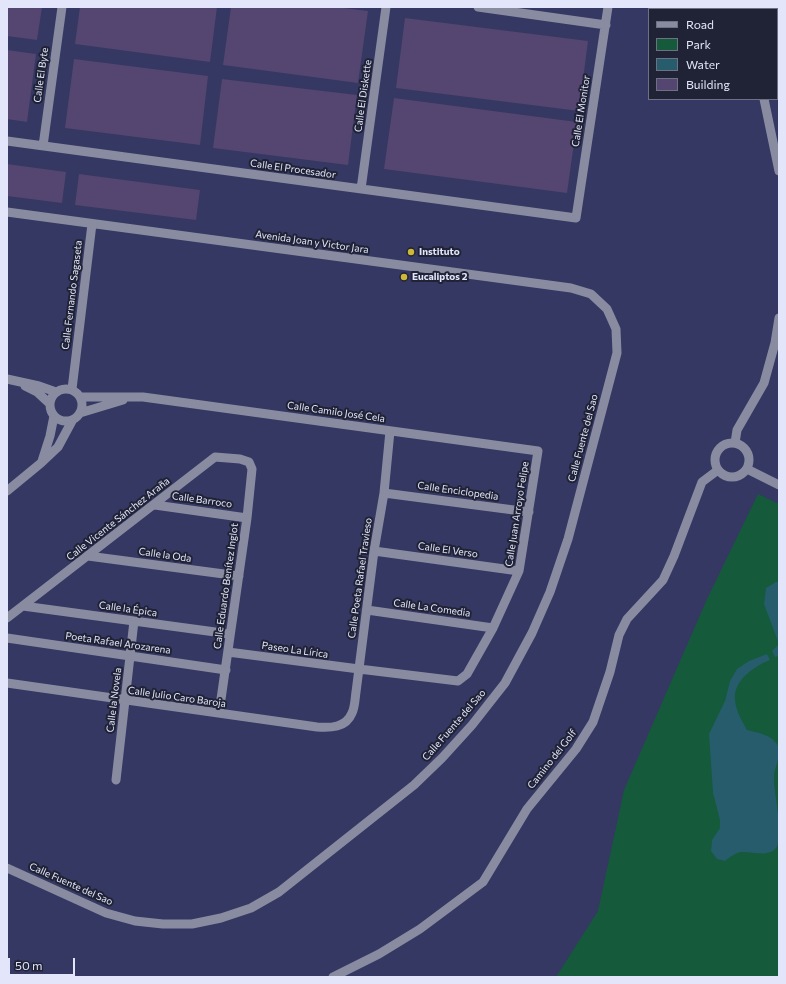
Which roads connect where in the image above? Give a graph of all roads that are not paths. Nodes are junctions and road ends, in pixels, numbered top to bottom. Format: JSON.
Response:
{"nodes":[{"id":1,"x":62,"y":7,"type":"edge"},
{"id":2,"x":386,"y":7,"type":"edge"},
{"id":3,"x":478,"y":7,"type":"edge"},
{"id":4,"x":608,"y":7,"type":"edge"},
{"id":5,"x":606,"y":25,"type":"junction"},
{"id":6,"x":764,"y":100,"type":"edge"},
{"id":7,"x":7,"y":142,"type":"edge"},
{"id":8,"x":43,"y":146,"type":"junction"},
{"id":9,"x":779,"y":171,"type":"edge"},
{"id":10,"x":361,"y":189,"type":"junction"},
{"id":11,"x":7,"y":212,"type":"edge"},
{"id":12,"x":576,"y":218,"type":"joint"},
{"id":13,"x":92,"y":224,"type":"junction"},
{"id":14,"x":607,"y":309,"type":"joint"},
{"id":15,"x":779,"y":318,"type":"edge"},
{"id":16,"x":74,"y":368,"type":"junction"},
{"id":17,"x":10,"y":379,"type":"edge"},
{"id":18,"x":72,"y":389,"type":"junction"},
{"id":19,"x":58,"y":391,"type":"junction"},
{"id":20,"x":81,"y":397,"type":"junction"},
{"id":21,"x":132,"y":397,"type":"junction"},
{"id":22,"x":50,"y":404,"type":"junction"},
{"id":23,"x":80,"y":413,"type":"junction"},
{"id":24,"x":54,"y":416,"type":"junction"},
{"id":25,"x":72,"y":420,"type":"junction"},
{"id":26,"x":390,"y":431,"type":"junction"},
{"id":27,"x":735,"y":443,"type":"junction"},
{"id":28,"x":538,"y":451,"type":"joint"},
{"id":29,"x":249,"y":462,"type":"joint"},
{"id":30,"x":41,"y":463,"type":"junction"},
{"id":31,"x":747,"y":469,"type":"junction"},
{"id":32,"x":718,"y":470,"type":"junction"},
{"id":33,"x":779,"y":485,"type":"edge"},
{"id":34,"x":7,"y":491,"type":"edge"},
{"id":35,"x":384,"y":492,"type":"junction"},
{"id":36,"x":155,"y":505,"type":"junction"},
{"id":37,"x":529,"y":512,"type":"junction"},
{"id":38,"x":247,"y":518,"type":"junction"},
{"id":39,"x":374,"y":551,"type":"junction"},
{"id":40,"x":88,"y":556,"type":"junction"},
{"id":41,"x":519,"y":571,"type":"junction"},
{"id":42,"x":239,"y":576,"type":"junction"},
{"id":43,"x":23,"y":606,"type":"junction"},
{"id":44,"x":367,"y":610,"type":"junction"},
{"id":45,"x":7,"y":618,"type":"edge"},
{"id":46,"x":134,"y":621,"type":"junction"},
{"id":47,"x":494,"y":628,"type":"junction"},
{"id":48,"x":230,"y":634,"type":"junction"},
{"id":49,"x":7,"y":638,"type":"edge"},
{"id":50,"x":228,"y":652,"type":"junction"},
{"id":51,"x":130,"y":656,"type":"junction"},
{"id":52,"x":359,"y":669,"type":"junction"},
{"id":53,"x":226,"y":670,"type":"junction"},
{"id":54,"x":7,"y":683,"type":"edge"},
{"id":55,"x":125,"y":701,"type":"junction"},
{"id":56,"x":219,"y":713,"type":"junction"},
{"id":57,"x":343,"y":724,"type":"joint"},
{"id":58,"x":116,"y":780,"type":"dead end"},
{"id":59,"x":7,"y":868,"type":"edge"},
{"id":60,"x":333,"y":977,"type":"edge"}],
"edges":[{"from":1,"to":8,"type":"street","name":"Calle El Byte"},
{"from":2,"to":10,"type":"street","name":"Calle El Diskette"},
{"from":3,"to":5,"type":"street"},
{"from":4,"to":5,"type":"street","name":"Calle El Monitor"},
{"from":5,"to":12,"type":"street","name":"Calle El Monitor"},
{"from":6,"to":9,"type":"street"},
{"from":7,"to":8,"type":"street","name":"Calle El Procesador"},
{"from":8,"to":10,"type":"street","name":"Calle El Procesador"},
{"from":10,"to":12,"type":"street","name":"Calle El Procesador"},
{"from":11,"to":13,"type":"street","name":"Avenida Joan y Victor Jara"},
{"from":13,"to":14,"type":"street","name":"Avenida Joan y Victor Jara"},
{"from":13,"to":16,"type":"street","name":"Calle Fernando Sagaseta"},
{"from":14,"to":59,"type":"street","name":"Calle Fuente del Sao"},
{"from":15,"to":27,"type":"street"},
{"from":16,"to":18,"type":"street","name":"Calle Fernando Sagaseta"},
{"from":16,"to":19,"type":"street","name":"Calle Fernando Sagaseta"},
{"from":17,"to":19,"type":"street"},
{"from":17,"to":22,"type":"street"},
{"from":18,"to":19,"type":"street"},
{"from":18,"to":20,"type":"street"},
{"from":19,"to":22,"type":"street"},
{"from":20,"to":21,"type":"street","name":"Calle Camilo José Cela"},
{"from":20,"to":23,"type":"street"},
{"from":21,"to":23,"type":"street","name":"Calle Camilo José Cela"},
{"from":21,"to":26,"type":"street","name":"Calle Camilo José Cela"},
{"from":22,"to":24,"type":"street"},
{"from":23,"to":25,"type":"street"},
{"from":24,"to":25,"type":"street"},
{"from":24,"to":30,"type":"street"},
{"from":25,"to":30,"type":"street"},
{"from":26,"to":28,"type":"street","name":"Calle Camilo José Cela"},
{"from":26,"to":35,"type":"street","name":"Calle Poeta Rafael Travieso"},
{"from":27,"to":31,"type":"street"},
{"from":27,"to":32,"type":"street"},
{"from":28,"to":37,"type":"street","name":"Calle Juan Arroyo Felipe"},
{"from":29,"to":36,"type":"street","name":"Calle Vicente Sánchez Araña"},
{"from":29,"to":38,"type":"street","name":"Calle Eduardo Benítez Inglot"},
{"from":30,"to":34,"type":"street"},
{"from":31,"to":32,"type":"street"},
{"from":31,"to":33,"type":"street"},
{"from":32,"to":60,"type":"street","name":"Camino del Golf"},
{"from":35,"to":37,"type":"street","name":"Calle Enciclopedia"},
{"from":35,"to":39,"type":"street","name":"Calle Poeta Rafael Travieso"},
{"from":36,"to":38,"type":"street","name":"Calle Barroco"},
{"from":36,"to":40,"type":"street","name":"Calle Vicente Sánchez Araña"},
{"from":37,"to":41,"type":"street","name":"Calle Juan Arroyo Felipe"},
{"from":38,"to":42,"type":"street","name":"Calle Eduardo Benítez Inglot"},
{"from":39,"to":41,"type":"street","name":"Calle El Verso"},
{"from":39,"to":44,"type":"street","name":"Calle Poeta Rafael Travieso"},
{"from":40,"to":42,"type":"street","name":"Calle la Oda"},
{"from":40,"to":43,"type":"street","name":"Calle Vicente Sánchez Araña"},
{"from":41,"to":47,"type":"street","name":"Calle Juan Arroyo Felipe"},
{"from":42,"to":48,"type":"street","name":"Calle Eduardo Benítez Inglot"},
{"from":43,"to":45,"type":"street","name":"Calle Vicente Sánchez Araña"},
{"from":43,"to":46,"type":"street","name":"Calle la Épica"},
{"from":44,"to":47,"type":"street","name":"Calle La Comedia"},
{"from":44,"to":52,"type":"street","name":"Calle Poeta Rafael Travieso"},
{"from":46,"to":48,"type":"street","name":"Calle la Épica"},
{"from":46,"to":51,"type":"street","name":"Calle la Novela"},
{"from":47,"to":52,"type":"street","name":"Calle Juan Arroyo Felipe"},
{"from":48,"to":50,"type":"street","name":"Calle Eduardo Benítez Inglot"},
{"from":49,"to":51,"type":"street","name":"Poeta Rafael Arozarena"},
{"from":50,"to":52,"type":"street","name":"Paseo La Lírica"},
{"from":50,"to":53,"type":"street","name":"Calle Eduardo Benítez Inglot"},
{"from":51,"to":53,"type":"street","name":"Poeta Rafael Arozarena"},
{"from":51,"to":55,"type":"street","name":"Calle la Novela"},
{"from":52,"to":57,"type":"street","name":"Calle Poeta Rafael Travieso"},
{"from":53,"to":56,"type":"street","name":"Calle Eduardo Benítez Inglot"},
{"from":54,"to":55,"type":"street","name":"Calle Julio Caro Baroja"},
{"from":55,"to":56,"type":"street","name":"Calle Julio Caro Baroja"},
{"from":55,"to":58,"type":"street","name":"Calle la Novela"},
{"from":56,"to":57,"type":"street","name":"Calle Julio Caro Baroja"}]}
